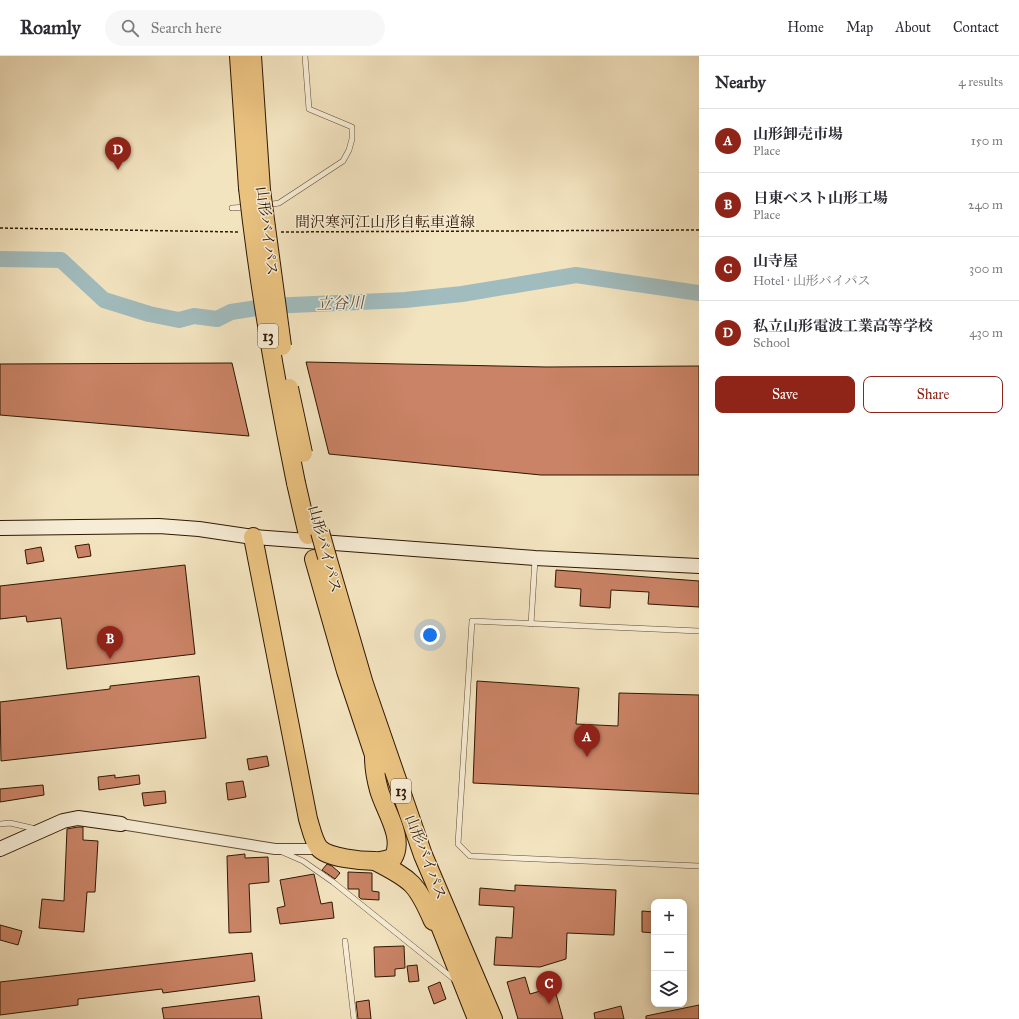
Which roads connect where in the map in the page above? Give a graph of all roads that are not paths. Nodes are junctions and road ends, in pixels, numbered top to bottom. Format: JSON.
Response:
{"nodes":[{"id":1,"x":239,"y":56,"type":"edge"},
{"id":2,"x":252,"y":56,"type":"edge"},
{"id":3,"x":305,"y":56,"type":"edge"},
{"id":4,"x":254,"y":189,"type":"junction"},
{"id":5,"x":232,"y":208,"type":"dead end"},
{"id":6,"x":0,"y":528,"type":"edge"},
{"id":7,"x":253,"y":537,"type":"junction"},
{"id":8,"x":320,"y":558,"type":"junction"},
{"id":9,"x":536,"y":558,"type":"junction"},
{"id":10,"x":699,"y":566,"type":"edge"},
{"id":11,"x":531,"y":624,"type":"junction"},
{"id":12,"x":699,"y":631,"type":"edge"},
{"id":13,"x":374,"y":756,"type":"junction"},
{"id":14,"x":0,"y":824,"type":"edge"},
{"id":15,"x":121,"y":824,"type":"joint"},
{"id":16,"x":44,"y":830,"type":"junction"},
{"id":17,"x":276,"y":849,"type":"junction"},
{"id":18,"x":320,"y":849,"type":"junction"},
{"id":19,"x":0,"y":850,"type":"edge"},
{"id":20,"x":377,"y":862,"type":"junction"},
{"id":21,"x":699,"y":866,"type":"edge"},
{"id":22,"x":345,"y":941,"type":"dead end"},
{"id":23,"x":457,"y":983,"type":"junction"},
{"id":24,"x":487,"y":1016,"type":"edge"},
{"id":25,"x":354,"y":1019,"type":"edge"}],
"edges":[{"from":1,"to":4,"type":"highway","name":"山形バイパス","number":"13"},
{"from":2,"to":4,"type":"highway","name":"山形バイパス","number":"13"},
{"from":3,"to":5,"type":"lane"},
{"from":4,"to":8,"type":"highway","name":"山形バイパス","number":"13","bridge":true},
{"from":6,"to":7,"type":"street"},
{"from":7,"to":9,"type":"street"},
{"from":7,"to":18,"type":"highway"},
{"from":8,"to":13,"type":"highway","name":"山形バイパス","number":"13"},
{"from":8,"to":24,"type":"highway","name":"山形バイパス","number":"13"},
{"from":9,"to":10,"type":"street"},
{"from":9,"to":11,"type":"lane"},
{"from":11,"to":12,"type":"lane"},
{"from":11,"to":21,"type":"lane"},
{"from":13,"to":20,"type":"highway"},
{"from":13,"to":24,"type":"highway","name":"山形バイパス","number":"13"},
{"from":14,"to":16,"type":"lane"},
{"from":15,"to":16,"type":"street"},
{"from":15,"to":17,"type":"street"},
{"from":16,"to":19,"type":"street"},
{"from":17,"to":18,"type":"street"},
{"from":17,"to":23,"type":"lane"},
{"from":18,"to":20,"type":"highway"},
{"from":20,"to":23,"type":"highway"},
{"from":22,"to":25,"type":"lane"},
{"from":23,"to":24,"type":"highway"}]}
